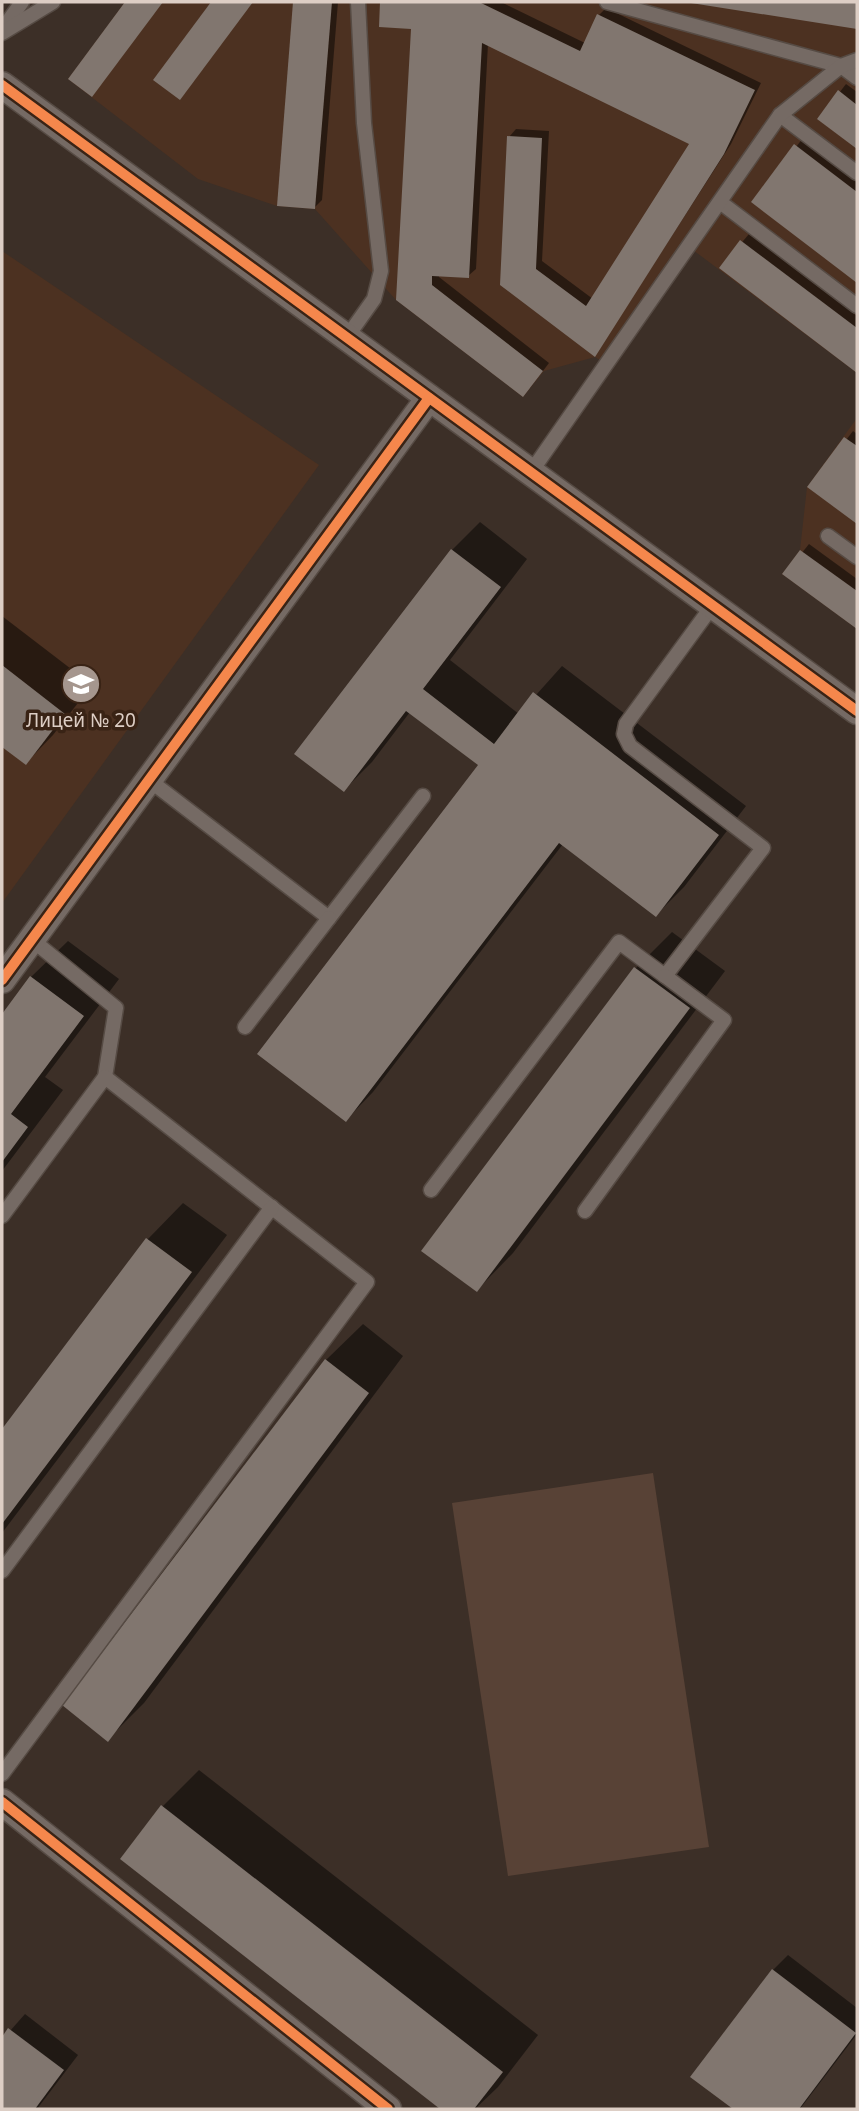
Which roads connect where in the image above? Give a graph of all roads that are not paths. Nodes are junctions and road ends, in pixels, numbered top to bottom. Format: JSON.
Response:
{"nodes":[{"id":1,"x":22,"y":2,"type":"edge"},
{"id":2,"x":54,"y":2,"type":"edge"},
{"id":3,"x":358,"y":2,"type":"edge"},
{"id":4,"x":607,"y":2,"type":"edge"},
{"id":5,"x":2,"y":32,"type":"edge"},
{"id":6,"x":857,"y":60,"type":"edge"},
{"id":7,"x":841,"y":66,"type":"junction"},
{"id":8,"x":857,"y":78,"type":"edge"},
{"id":9,"x":2,"y":85,"type":"edge"},
{"id":10,"x":780,"y":115,"type":"junction"},
{"id":11,"x":857,"y":173,"type":"edge"},
{"id":12,"x":720,"y":202,"type":"junction"},
{"id":13,"x":857,"y":306,"type":"edge"},
{"id":14,"x":347,"y":337,"type":"junction"},
{"id":15,"x":429,"y":398,"type":"junction"},
{"id":16,"x":531,"y":472,"type":"junction"},
{"id":17,"x":828,"y":536,"type":"dead end"},
{"id":18,"x":857,"y":557,"type":"edge"},
{"id":19,"x":713,"y":605,"type":"junction"},
{"id":20,"x":857,"y":711,"type":"edge"},
{"id":21,"x":149,"y":780,"type":"junction"},
{"id":22,"x":423,"y":796,"type":"dead end"},
{"id":23,"x":329,"y":918,"type":"junction"},
{"id":24,"x":31,"y":939,"type":"junction"},
{"id":25,"x":665,"y":976,"type":"junction"},
{"id":26,"x":2,"y":979,"type":"edge"},
{"id":27,"x":245,"y":1027,"type":"dead end"},
{"id":28,"x":105,"y":1076,"type":"junction"},
{"id":29,"x":431,"y":1189,"type":"dead end"},
{"id":30,"x":272,"y":1207,"type":"junction"},
{"id":31,"x":585,"y":1212,"type":"dead end"},
{"id":32,"x":2,"y":1216,"type":"edge"},
{"id":33,"x":2,"y":1571,"type":"edge"},
{"id":34,"x":2,"y":1774,"type":"edge"},
{"id":35,"x":2,"y":1802,"type":"edge"},
{"id":36,"x":375,"y":2105,"type":"edge"}],
"edges":[{"from":1,"to":5,"type":"lane"},
{"from":2,"to":5,"type":"lane"},
{"from":3,"to":14,"type":"lane"},
{"from":4,"to":7,"type":"lane"},
{"from":6,"to":7,"type":"lane"},
{"from":7,"to":8,"type":"lane"},
{"from":7,"to":10,"type":"lane"},
{"from":9,"to":14,"type":"street"},
{"from":10,"to":11,"type":"lane"},
{"from":10,"to":12,"type":"lane"},
{"from":12,"to":13,"type":"lane"},
{"from":12,"to":16,"type":"lane"},
{"from":14,"to":15,"type":"street"},
{"from":15,"to":16,"type":"street"},
{"from":15,"to":21,"type":"street"},
{"from":16,"to":19,"type":"street"},
{"from":17,"to":18,"type":"lane"},
{"from":19,"to":20,"type":"street"},
{"from":19,"to":25,"type":"lane"},
{"from":21,"to":23,"type":"lane"},
{"from":21,"to":24,"type":"street"},
{"from":22,"to":23,"type":"lane"},
{"from":23,"to":27,"type":"lane"},
{"from":24,"to":26,"type":"street"},
{"from":24,"to":28,"type":"lane"},
{"from":25,"to":29,"type":"lane"},
{"from":25,"to":31,"type":"lane"},
{"from":28,"to":30,"type":"lane"},
{"from":28,"to":32,"type":"lane"},
{"from":30,"to":33,"type":"lane"},
{"from":30,"to":34,"type":"lane"},
{"from":35,"to":36,"type":"street"}]}
